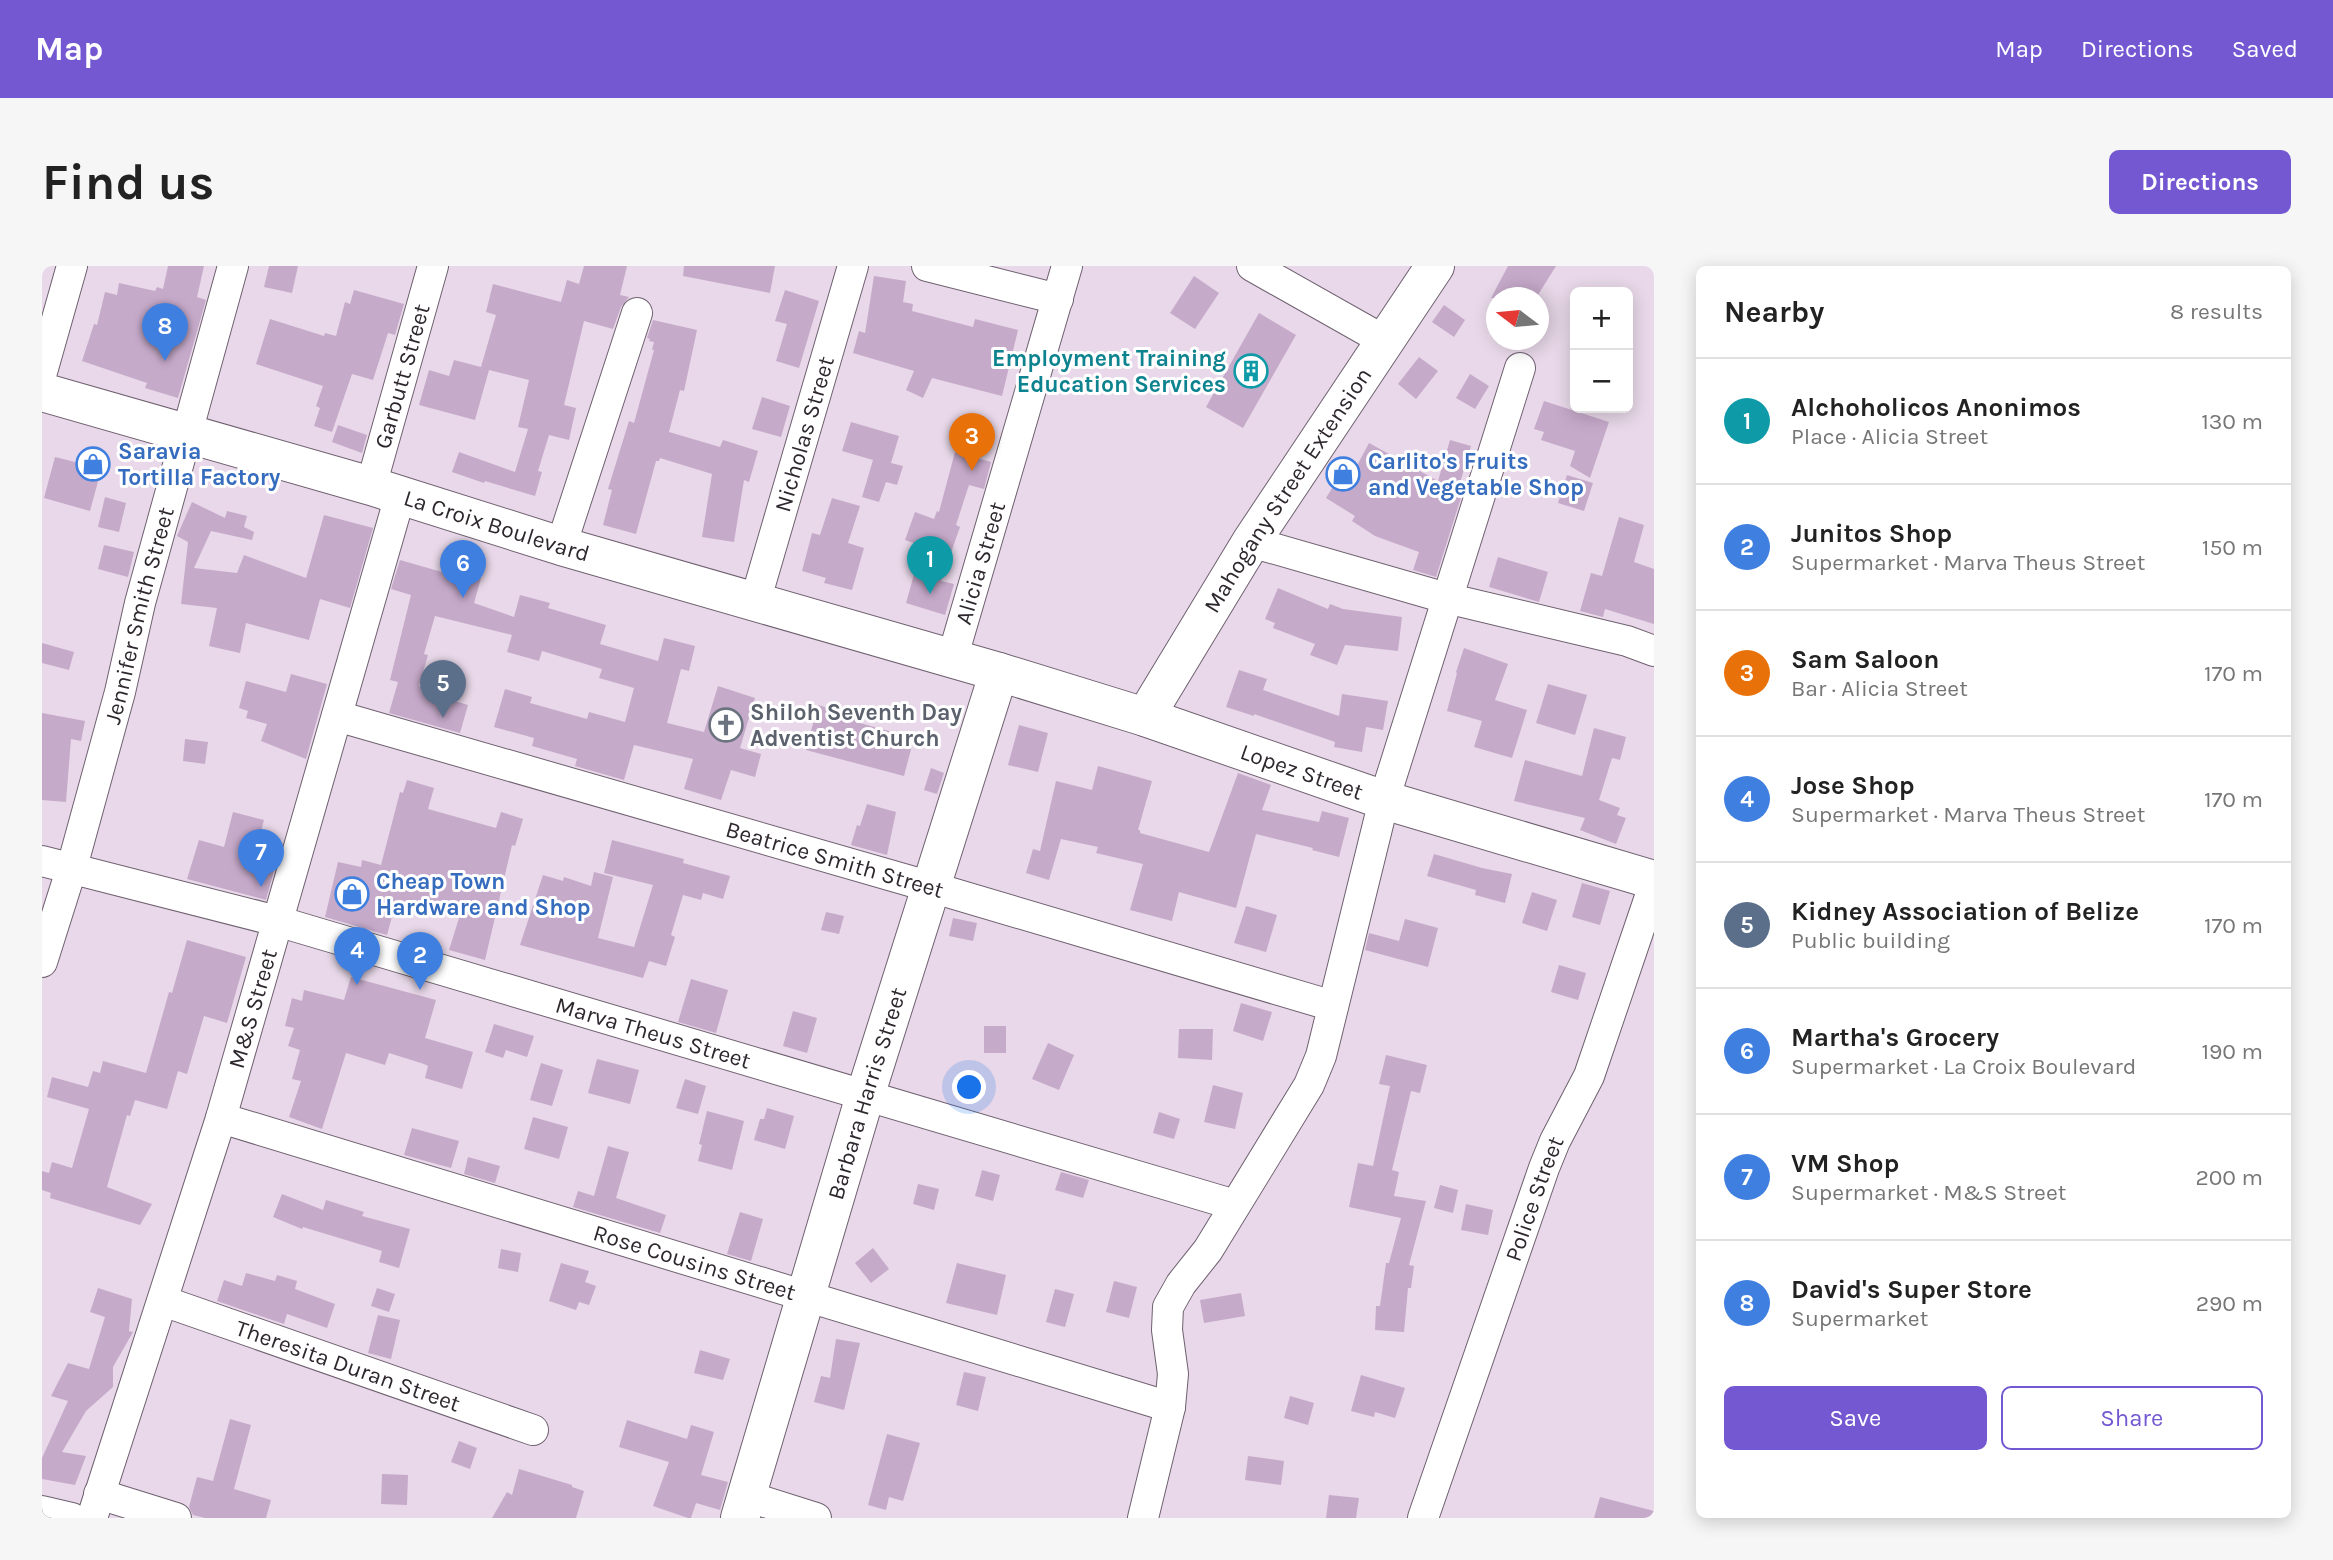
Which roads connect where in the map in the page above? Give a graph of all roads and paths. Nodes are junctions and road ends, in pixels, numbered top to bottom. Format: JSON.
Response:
{"nodes":[{"id":1,"x":72,"y":266,"type":"edge"},
{"id":2,"x":233,"y":266,"type":"edge"},
{"id":3,"x":433,"y":266,"type":"edge"},
{"id":4,"x":853,"y":266,"type":"edge"},
{"id":5,"x":928,"y":266,"type":"edge"},
{"id":6,"x":1067,"y":266,"type":"edge"},
{"id":7,"x":1252,"y":266,"type":"edge"},
{"id":8,"x":1435,"y":266,"type":"edge"},
{"id":9,"x":1058,"y":299,"type":"junction"},
{"id":10,"x":637,"y":313,"type":"dead end"},
{"id":11,"x":1385,"y":341,"type":"junction"},
{"id":12,"x":1520,"y":368,"type":"dead end"},
{"id":13,"x":42,"y":372,"type":"edge"},
{"id":14,"x":42,"y":392,"type":"edge"},
{"id":15,"x":185,"y":432,"type":"junction"},
{"id":16,"x":386,"y":491,"type":"junction"},
{"id":17,"x":1251,"y":542,"type":"junction"},
{"id":18,"x":561,"y":546,"type":"junction"},
{"id":19,"x":1446,"y":598,"type":"junction"},
{"id":20,"x":755,"y":602,"type":"junction"},
{"id":21,"x":1654,"y":651,"type":"edge"},
{"id":22,"x":952,"y":659,"type":"junction"},
{"id":23,"x":999,"y":672,"type":"junction"},
{"id":24,"x":337,"y":716,"type":"junction"},
{"id":25,"x":1145,"y":718,"type":"junction"},
{"id":26,"x":1384,"y":800,"type":"junction"},
{"id":27,"x":42,"y":860,"type":"edge"},
{"id":28,"x":72,"y":867,"type":"junction"},
{"id":29,"x":1654,"y":883,"type":"edge"},
{"id":30,"x":931,"y":887,"type":"junction"},
{"id":31,"x":277,"y":921,"type":"junction"},
{"id":32,"x":42,"y":962,"type":"edge"},
{"id":33,"x":1333,"y":1006,"type":"junction"},
{"id":34,"x":865,"y":1096,"type":"junction"},
{"id":35,"x":221,"y":1118,"type":"junction"},
{"id":36,"x":1235,"y":1205,"type":"junction"},
{"id":37,"x":805,"y":1294,"type":"junction"},
{"id":38,"x":163,"y":1301,"type":"junction"},
{"id":39,"x":1170,"y":1407,"type":"junction"},
{"id":40,"x":533,"y":1430,"type":"dead end"},
{"id":41,"x":96,"y":1506,"type":"edge"},
{"id":42,"x":743,"y":1507,"type":"edge"},
{"id":43,"x":42,"y":1511,"type":"edge"},
{"id":44,"x":72,"y":1518,"type":"edge"},
{"id":45,"x":176,"y":1518,"type":"edge"},
{"id":46,"x":816,"y":1518,"type":"edge"},
{"id":47,"x":1143,"y":1518,"type":"edge"},
{"id":48,"x":1423,"y":1518,"type":"edge"}],
"edges":[{"from":1,"to":13,"type":"street"},
{"from":2,"to":15,"type":"street","name":"Jennifer Smith Street"},
{"from":3,"to":16,"type":"street","name":"Garbutt Street"},
{"from":4,"to":20,"type":"street","name":"Nicholas Street"},
{"from":5,"to":9,"type":"street"},
{"from":6,"to":9,"type":"street","name":"Alicia Street"},
{"from":7,"to":11,"type":"street"},
{"from":8,"to":11,"type":"street","name":"Mahogany Street Extension"},
{"from":9,"to":22,"type":"street","name":"Alicia Street"},
{"from":10,"to":18,"type":"street"},
{"from":11,"to":17,"type":"street","name":"Mahogany Street Extension"},
{"from":12,"to":19,"type":"street"},
{"from":14,"to":15,"type":"street","name":"La Croix Boulevard"},
{"from":15,"to":16,"type":"street","name":"La Croix Boulevard"},
{"from":15,"to":28,"type":"street","name":"Jennifer Smith Street"},
{"from":16,"to":18,"type":"street","name":"La Croix Boulevard"},
{"from":16,"to":24,"type":"street","name":"M&S Street"},
{"from":17,"to":19,"type":"street"},
{"from":17,"to":25,"type":"street","name":"Mahogany Street Extension"},
{"from":18,"to":20,"type":"street","name":"La Croix Boulevard"},
{"from":19,"to":21,"type":"street"},
{"from":19,"to":26,"type":"street"},
{"from":20,"to":22,"type":"street","name":"La Croix Boulevard"},
{"from":22,"to":23,"type":"street","name":"Lopez Street"},
{"from":23,"to":25,"type":"street","name":"Lopez Street"},
{"from":23,"to":30,"type":"street","name":"Barbara Harris Street"},
{"from":24,"to":30,"type":"street","name":"Beatrice Smith Street"},
{"from":24,"to":31,"type":"street","name":"M&S Street"},
{"from":25,"to":26,"type":"street","name":"Lopez Street"},
{"from":26,"to":29,"type":"street","name":"Lopez Street"},
{"from":26,"to":33,"type":"street"},
{"from":27,"to":28,"type":"street","name":"Marva Theus Street"},
{"from":28,"to":31,"type":"street","name":"Marva Theus Street"},
{"from":28,"to":32,"type":"street","name":"Jennifer Smith Street"},
{"from":29,"to":48,"type":"street","name":"Police Street"},
{"from":30,"to":33,"type":"street","name":"Beatrice Smith Street"},
{"from":30,"to":34,"type":"street","name":"Barbara Harris Street"},
{"from":31,"to":34,"type":"street","name":"Marva Theus Street"},
{"from":31,"to":35,"type":"street","name":"M&S Street"},
{"from":33,"to":36,"type":"street"},
{"from":34,"to":36,"type":"street","name":"Marva Theus Street"},
{"from":34,"to":37,"type":"street","name":"Barbara Harris Street"},
{"from":35,"to":37,"type":"street","name":"Rose Cousins Street"},
{"from":35,"to":38,"type":"street","name":"M&S Street"},
{"from":36,"to":39,"type":"street"},
{"from":37,"to":39,"type":"street","name":"Rose Cousins Street"},
{"from":37,"to":42,"type":"street","name":"Barbara Harris Street"},
{"from":38,"to":40,"type":"street","name":"Theresita Duran Street"},
{"from":38,"to":41,"type":"street","name":"M&S Street"},
{"from":39,"to":47,"type":"street"},
{"from":41,"to":45,"type":"street"},
{"from":42,"to":46,"type":"street"},
{"from":43,"to":44,"type":"street"}]}
